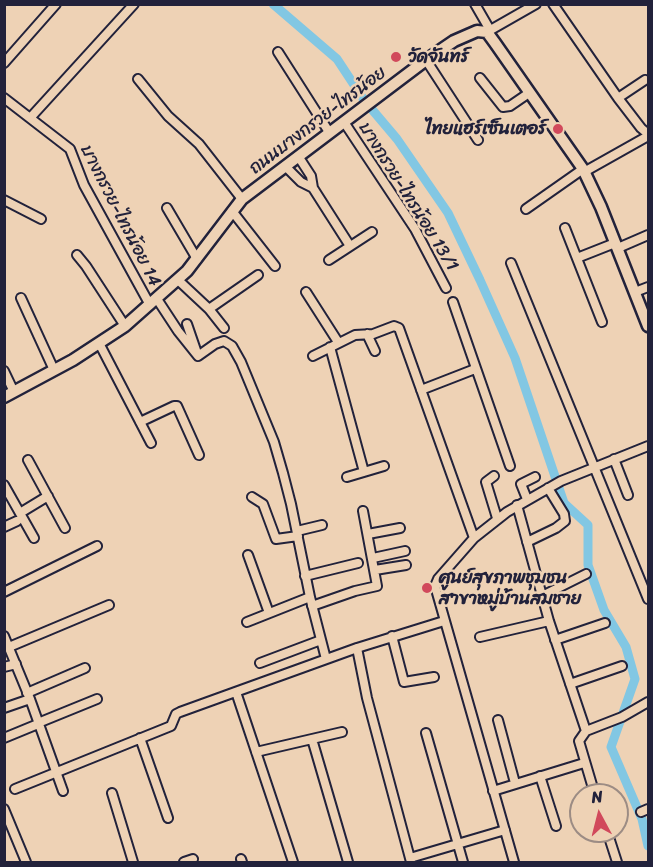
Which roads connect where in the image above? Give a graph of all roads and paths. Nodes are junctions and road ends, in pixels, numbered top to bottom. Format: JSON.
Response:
{"nodes":[{"id":1,"x":57,"y":4,"type":"edge"},
{"id":2,"x":134,"y":4,"type":"edge"},
{"id":3,"x":475,"y":4,"type":"edge"},
{"id":4,"x":536,"y":4,"type":"edge"},
{"id":5,"x":554,"y":4,"type":"edge"},
{"id":6,"x":488,"y":31,"type":"junction"},
{"id":7,"x":278,"y":52,"type":"dead end"},
{"id":8,"x":426,"y":60,"type":"junction"},
{"id":9,"x":4,"y":63,"type":"edge"},
{"id":10,"x":138,"y":78,"type":"dead end"},
{"id":11,"x":480,"y":78,"type":"dead end"},
{"id":12,"x":645,"y":80,"type":"dead end"},
{"id":13,"x":529,"y":93,"type":"junction"},
{"id":14,"x":618,"y":98,"type":"junction"},
{"id":15,"x":5,"y":100,"type":"edge"},
{"id":16,"x":31,"y":117,"type":"junction"},
{"id":17,"x":344,"y":122,"type":"junction"},
{"id":18,"x":329,"y":132,"type":"junction"},
{"id":19,"x":648,"y":135,"type":"edge"},
{"id":20,"x":478,"y":140,"type":"dead end"},
{"id":21,"x":298,"y":156,"type":"junction"},
{"id":22,"x":285,"y":166,"type":"junction"},
{"id":23,"x":584,"y":170,"type":"junction"},
{"id":24,"x":313,"y":188,"type":"junction"},
{"id":25,"x":242,"y":199,"type":"junction"},
{"id":26,"x":4,"y":200,"type":"edge"},
{"id":27,"x":167,"y":208,"type":"dead end"},
{"id":28,"x":526,"y":209,"type":"dead end"},
{"id":29,"x":232,"y":211,"type":"junction"},
{"id":30,"x":41,"y":219,"type":"dead end"},
{"id":31,"x":566,"y":228,"type":"dead end"},
{"id":32,"x":372,"y":232,"type":"dead end"},
{"id":33,"x":648,"y":235,"type":"edge"},
{"id":34,"x":350,"y":246,"type":"junction"},
{"id":35,"x":617,"y":246,"type":"junction"},
{"id":36,"x":77,"y":255,"type":"dead end"},
{"id":37,"x":577,"y":258,"type":"junction"},
{"id":38,"x":197,"y":259,"type":"junction"},
{"id":39,"x":329,"y":260,"type":"dead end"},
{"id":40,"x":511,"y":263,"type":"dead end"},
{"id":41,"x":275,"y":266,"type":"dead end"},
{"id":42,"x":258,"y":275,"type":"dead end"},
{"id":43,"x":178,"y":280,"type":"junction"},
{"id":44,"x":648,"y":286,"type":"edge"},
{"id":45,"x":446,"y":288,"type":"dead end"},
{"id":46,"x":306,"y":292,"type":"dead end"},
{"id":47,"x":635,"y":292,"type":"junction"},
{"id":48,"x":21,"y":298,"type":"dead end"},
{"id":49,"x":153,"y":302,"type":"junction"},
{"id":50,"x":453,"y":302,"type":"dead end"},
{"id":51,"x":209,"y":309,"type":"junction"},
{"id":52,"x":602,"y":322,"type":"dead end"},
{"id":53,"x":187,"y":324,"type":"dead end"},
{"id":54,"x":125,"y":326,"type":"junction"},
{"id":55,"x":648,"y":326,"type":"edge"},
{"id":56,"x":224,"y":328,"type":"dead end"},
{"id":57,"x":367,"y":334,"type":"junction"},
{"id":58,"x":338,"y":342,"type":"junction"},
{"id":59,"x":99,"y":343,"type":"junction"},
{"id":60,"x":330,"y":347,"type":"junction"},
{"id":61,"x":375,"y":351,"type":"dead end"},
{"id":62,"x":198,"y":356,"type":"junction"},
{"id":63,"x":313,"y":356,"type":"dead end"},
{"id":64,"x":475,"y":369,"type":"junction"},
{"id":65,"x":54,"y":370,"type":"junction"},
{"id":66,"x":4,"y":372,"type":"edge"},
{"id":67,"x":421,"y":390,"type":"junction"},
{"id":68,"x":9,"y":395,"type":"edge"},
{"id":69,"x":140,"y":423,"type":"junction"},
{"id":70,"x":151,"y":443,"type":"dead end"},
{"id":71,"x":648,"y":446,"type":"edge"},
{"id":72,"x":199,"y":455,"type":"dead end"},
{"id":73,"x":614,"y":459,"type":"junction"},
{"id":74,"x":28,"y":460,"type":"dead end"},
{"id":75,"x":384,"y":466,"type":"dead end"},
{"id":76,"x":510,"y":466,"type":"dead end"},
{"id":77,"x":593,"y":467,"type":"junction"},
{"id":78,"x":364,"y":472,"type":"junction"},
{"id":79,"x":494,"y":476,"type":"dead end"},
{"id":80,"x":347,"y":477,"type":"dead end"},
{"id":81,"x":535,"y":477,"type":"dead end"},
{"id":82,"x":4,"y":485,"type":"edge"},
{"id":83,"x":550,"y":487,"type":"junction"},
{"id":84,"x":628,"y":495,"type":"dead end"},
{"id":85,"x":48,"y":496,"type":"junction"},
{"id":86,"x":252,"y":496,"type":"dead end"},
{"id":87,"x":527,"y":499,"type":"junction"},
{"id":88,"x":517,"y":505,"type":"junction"},
{"id":89,"x":363,"y":511,"type":"dead end"},
{"id":90,"x":19,"y":517,"type":"junction"},
{"id":91,"x":497,"y":518,"type":"junction"},
{"id":92,"x":322,"y":525,"type":"dead end"},
{"id":93,"x":4,"y":527,"type":"edge"},
{"id":94,"x":65,"y":528,"type":"dead end"},
{"id":95,"x":400,"y":528,"type":"dead end"},
{"id":96,"x":297,"y":533,"type":"junction"},
{"id":97,"x":368,"y":534,"type":"junction"},
{"id":98,"x":34,"y":538,"type":"dead end"},
{"id":99,"x":474,"y":538,"type":"junction"},
{"id":100,"x":527,"y":542,"type":"junction"},
{"id":101,"x":97,"y":546,"type":"dead end"},
{"id":102,"x":405,"y":551,"type":"dead end"},
{"id":103,"x":248,"y":555,"type":"dead end"},
{"id":104,"x":373,"y":558,"type":"junction"},
{"id":105,"x":358,"y":563,"type":"dead end"},
{"id":106,"x":406,"y":565,"type":"dead end"},
{"id":107,"x":375,"y":570,"type":"junction"},
{"id":108,"x":586,"y":573,"type":"dead end"},
{"id":109,"x":305,"y":576,"type":"junction"},
{"id":110,"x":4,"y":592,"type":"edge"},
{"id":111,"x":542,"y":596,"type":"junction"},
{"id":112,"x":648,"y":599,"type":"edge"},
{"id":113,"x":311,"y":602,"type":"junction"},
{"id":114,"x":110,"y":605,"type":"dead end"},
{"id":115,"x":269,"y":613,"type":"junction"},
{"id":116,"x":444,"y":621,"type":"junction"},
{"id":117,"x":549,"y":621,"type":"junction"},
{"id":118,"x":247,"y":622,"type":"dead end"},
{"id":119,"x":605,"y":623,"type":"dead end"},
{"id":120,"x":4,"y":636,"type":"edge"},
{"id":121,"x":392,"y":636,"type":"junction"},
{"id":122,"x":480,"y":637,"type":"dead end"},
{"id":123,"x":321,"y":640,"type":"junction"},
{"id":124,"x":555,"y":640,"type":"junction"},
{"id":125,"x":9,"y":647,"type":"junction"},
{"id":126,"x":357,"y":648,"type":"junction"},
{"id":127,"x":327,"y":659,"type":"junction"},
{"id":128,"x":260,"y":663,"type":"dead end"},
{"id":129,"x":16,"y":664,"type":"junction"},
{"id":130,"x":622,"y":666,"type":"dead end"},
{"id":131,"x":4,"y":667,"type":"edge"},
{"id":132,"x":85,"y":668,"type":"dead end"},
{"id":133,"x":434,"y":677,"type":"dead end"},
{"id":134,"x":570,"y":684,"type":"junction"},
{"id":135,"x":236,"y":692,"type":"junction"},
{"id":136,"x":29,"y":696,"type":"junction"},
{"id":137,"x":97,"y":699,"type":"dead end"},
{"id":138,"x":648,"y":702,"type":"edge"},
{"id":139,"x":4,"y":708,"type":"edge"},
{"id":140,"x":498,"y":720,"type":"dead end"},
{"id":141,"x":38,"y":724,"type":"junction"},
{"id":142,"x":586,"y":731,"type":"junction"},
{"id":143,"x":342,"y":732,"type":"dead end"},
{"id":144,"x":426,"y":733,"type":"dead end"},
{"id":145,"x":4,"y":738,"type":"edge"},
{"id":146,"x":140,"y":738,"type":"junction"},
{"id":147,"x":312,"y":739,"type":"junction"},
{"id":148,"x":256,"y":752,"type":"junction"},
{"id":149,"x":584,"y":763,"type":"junction"},
{"id":150,"x":56,"y":772,"type":"junction"},
{"id":151,"x":540,"y":776,"type":"junction"},
{"id":152,"x":515,"y":783,"type":"junction"},
{"id":153,"x":591,"y":783,"type":"edge"},
{"id":154,"x":15,"y":789,"type":"dead end"},
{"id":155,"x":63,"y":791,"type":"dead end"},
{"id":156,"x":493,"y":791,"type":"junction"},
{"id":157,"x":112,"y":793,"type":"dead end"},
{"id":158,"x":4,"y":809,"type":"edge"},
{"id":159,"x":168,"y":819,"type":"dead end"},
{"id":160,"x":556,"y":826,"type":"dead end"},
{"id":161,"x":505,"y":830,"type":"junction"},
{"id":162,"x":610,"y":843,"type":"edge"},
{"id":163,"x":458,"y":845,"type":"junction"},
{"id":164,"x":193,"y":859,"type":"dead end"},
{"id":165,"x":411,"y":860,"type":"edge"},
{"id":166,"x":26,"y":862,"type":"edge"},
{"id":167,"x":133,"y":862,"type":"edge"},
{"id":168,"x":184,"y":862,"type":"edge"},
{"id":169,"x":293,"y":862,"type":"edge"},
{"id":170,"x":348,"y":862,"type":"edge"},
{"id":171,"x":463,"y":862,"type":"edge"},
{"id":172,"x":514,"y":862,"type":"edge"},
{"id":173,"x":614,"y":862,"type":"edge"}],
"edges":[{"from":1,"to":9,"type":"street"},
{"from":2,"to":16,"type":"street"},
{"from":3,"to":6,"type":"street"},
{"from":4,"to":6,"type":"street"},
{"from":5,"to":14,"type":"street"},
{"from":6,"to":8,"type":"main road","name":"ถนนบางกรวย-ไทรน้อย"},
{"from":6,"to":13,"type":"main road"},
{"from":7,"to":18,"type":"street"},
{"from":8,"to":17,"type":"main road","name":"ถนนบางกรวย-ไทรน้อย"},
{"from":8,"to":20,"type":"street"},
{"from":10,"to":25,"type":"street"},
{"from":11,"to":13,"type":"street"},
{"from":12,"to":14,"type":"street"},
{"from":13,"to":23,"type":"main road"},
{"from":14,"to":19,"type":"street"},
{"from":15,"to":16,"type":"street","name":"บางกรวย-ไทรน้อย 14"},
{"from":16,"to":49,"type":"street","name":"บางกรวย-ไทรน้อย 14"},
{"from":17,"to":18,"type":"main road","name":"ถนนบางกรวย-ไทรน้อย"},
{"from":17,"to":45,"type":"street","name":"บางกรวย-ไทรน้อย 13/1"},
{"from":18,"to":21,"type":"main road","name":"ถนนบางกรวย-ไทรน้อย"},
{"from":19,"to":23,"type":"street"},
{"from":21,"to":22,"type":"main road","name":"ถนนบางกรวย-ไทรน้อย"},
{"from":21,"to":24,"type":"street"},
{"from":22,"to":24,"type":"street"},
{"from":22,"to":25,"type":"main road","name":"ถนนบางกรวย-ไทรน้อย"},
{"from":23,"to":28,"type":"street"},
{"from":23,"to":35,"type":"main road"},
{"from":24,"to":34,"type":"street"},
{"from":25,"to":29,"type":"main road","name":"ถนนบางกรวย-ไทรน้อย"},
{"from":26,"to":30,"type":"street"},
{"from":27,"to":38,"type":"street"},
{"from":29,"to":38,"type":"main road","name":"ถนนบางกรวย-ไทรน้อย"},
{"from":29,"to":41,"type":"street"},
{"from":31,"to":37,"type":"street"},
{"from":32,"to":34,"type":"street"},
{"from":33,"to":35,"type":"street"},
{"from":34,"to":39,"type":"street"},
{"from":35,"to":37,"type":"street"},
{"from":35,"to":47,"type":"main road"},
{"from":36,"to":54,"type":"street"},
{"from":37,"to":52,"type":"street"},
{"from":38,"to":43,"type":"main road","name":"ถนนบางกรวย-ไทรน้อย"},
{"from":40,"to":77,"type":"street"},
{"from":42,"to":51,"type":"street"},
{"from":43,"to":49,"type":"main road","name":"ถนนบางกรวย-ไทรน้อย"},
{"from":43,"to":51,"type":"street"},
{"from":44,"to":47,"type":"street"},
{"from":46,"to":58,"type":"street"},
{"from":47,"to":55,"type":"main road"},
{"from":48,"to":65,"type":"street"},
{"from":49,"to":54,"type":"main road","name":"ถนนบางกรวย-ไทรน้อย"},
{"from":49,"to":62,"type":"street","name":"บางกรวย-ไทรน้อย 14"},
{"from":50,"to":64,"type":"street"},
{"from":51,"to":56,"type":"street"},
{"from":53,"to":62,"type":"street"},
{"from":54,"to":59,"type":"main road","name":"ถนนบางกรวย-ไทรน้อย"},
{"from":57,"to":58,"type":"street"},
{"from":57,"to":61,"type":"street"},
{"from":57,"to":67,"type":"street"},
{"from":58,"to":60,"type":"street"},
{"from":59,"to":65,"type":"main road","name":"ถนนบางกรวย-ไทรน้อย"},
{"from":59,"to":69,"type":"street"},
{"from":60,"to":63,"type":"street"},
{"from":60,"to":78,"type":"street"},
{"from":62,"to":96,"type":"street"},
{"from":64,"to":67,"type":"street"},
{"from":64,"to":76,"type":"street"},
{"from":65,"to":68,"type":"main road","name":"ถนนบางกรวย-ไทรน้อย"},
{"from":66,"to":68,"type":"street"},
{"from":67,"to":99,"type":"street"},
{"from":69,"to":70,"type":"street"},
{"from":69,"to":72,"type":"street"},
{"from":71,"to":73,"type":"street"},
{"from":73,"to":77,"type":"street"},
{"from":73,"to":84,"type":"street"},
{"from":74,"to":85,"type":"street"},
{"from":75,"to":78,"type":"street"},
{"from":77,"to":83,"type":"street"},
{"from":77,"to":112,"type":"street"},
{"from":78,"to":80,"type":"street"},
{"from":79,"to":91,"type":"street"},
{"from":81,"to":87,"type":"street"},
{"from":82,"to":90,"type":"street"},
{"from":83,"to":87,"type":"street"},
{"from":83,"to":100,"type":"street"},
{"from":85,"to":90,"type":"street"},
{"from":85,"to":94,"type":"street"},
{"from":86,"to":96,"type":"street"},
{"from":87,"to":88,"type":"street"},
{"from":88,"to":91,"type":"street"},
{"from":88,"to":100,"type":"street"},
{"from":89,"to":97,"type":"street"},
{"from":90,"to":93,"type":"street"},
{"from":90,"to":98,"type":"street"},
{"from":91,"to":99,"type":"street"},
{"from":92,"to":96,"type":"street"},
{"from":95,"to":97,"type":"street"},
{"from":96,"to":109,"type":"street"},
{"from":97,"to":104,"type":"street"},
{"from":99,"to":116,"type":"street"},
{"from":100,"to":111,"type":"street"},
{"from":101,"to":110,"type":"street"},
{"from":102,"to":104,"type":"street"},
{"from":103,"to":115,"type":"street"},
{"from":104,"to":107,"type":"street"},
{"from":105,"to":109,"type":"street"},
{"from":106,"to":107,"type":"street"},
{"from":107,"to":113,"type":"street"},
{"from":108,"to":111,"type":"street"},
{"from":109,"to":113,"type":"street"},
{"from":111,"to":117,"type":"street"},
{"from":113,"to":115,"type":"street"},
{"from":113,"to":123,"type":"street"},
{"from":114,"to":125,"type":"street"},
{"from":115,"to":118,"type":"street"},
{"from":116,"to":121,"type":"street"},
{"from":116,"to":156,"type":"street"},
{"from":117,"to":122,"type":"street"},
{"from":117,"to":124,"type":"street"},
{"from":119,"to":124,"type":"street"},
{"from":120,"to":125,"type":"street"},
{"from":121,"to":126,"type":"street"},
{"from":121,"to":133,"type":"street"},
{"from":123,"to":127,"type":"street"},
{"from":123,"to":128,"type":"street"},
{"from":124,"to":134,"type":"street"},
{"from":125,"to":129,"type":"street"},
{"from":126,"to":127,"type":"street"},
{"from":126,"to":165,"type":"street"},
{"from":127,"to":135,"type":"street"},
{"from":129,"to":131,"type":"street"},
{"from":129,"to":136,"type":"street"},
{"from":130,"to":134,"type":"street"},
{"from":132,"to":136,"type":"street"},
{"from":134,"to":142,"type":"street"},
{"from":135,"to":146,"type":"street"},
{"from":135,"to":148,"type":"street"},
{"from":136,"to":139,"type":"street"},
{"from":136,"to":141,"type":"street"},
{"from":137,"to":141,"type":"street"},
{"from":138,"to":142,"type":"street"},
{"from":140,"to":152,"type":"street"},
{"from":141,"to":145,"type":"street"},
{"from":141,"to":150,"type":"street"},
{"from":142,"to":149,"type":"street"},
{"from":143,"to":147,"type":"street"},
{"from":144,"to":163,"type":"street"},
{"from":146,"to":150,"type":"street"},
{"from":146,"to":159,"type":"street"},
{"from":147,"to":148,"type":"street"},
{"from":147,"to":170,"type":"street"},
{"from":148,"to":169,"type":"street"},
{"from":149,"to":151,"type":"street"},
{"from":149,"to":153,"type":"street"},
{"from":150,"to":154,"type":"street"},
{"from":150,"to":155,"type":"street"},
{"from":151,"to":152,"type":"street"},
{"from":151,"to":160,"type":"street"},
{"from":152,"to":156,"type":"street"},
{"from":156,"to":161,"type":"street"},
{"from":157,"to":167,"type":"street"},
{"from":158,"to":166,"type":"street"},
{"from":161,"to":163,"type":"street"},
{"from":161,"to":172,"type":"street"},
{"from":162,"to":173,"type":"street"},
{"from":163,"to":165,"type":"street"},
{"from":163,"to":171,"type":"street"},
{"from":164,"to":168,"type":"street"}]}
